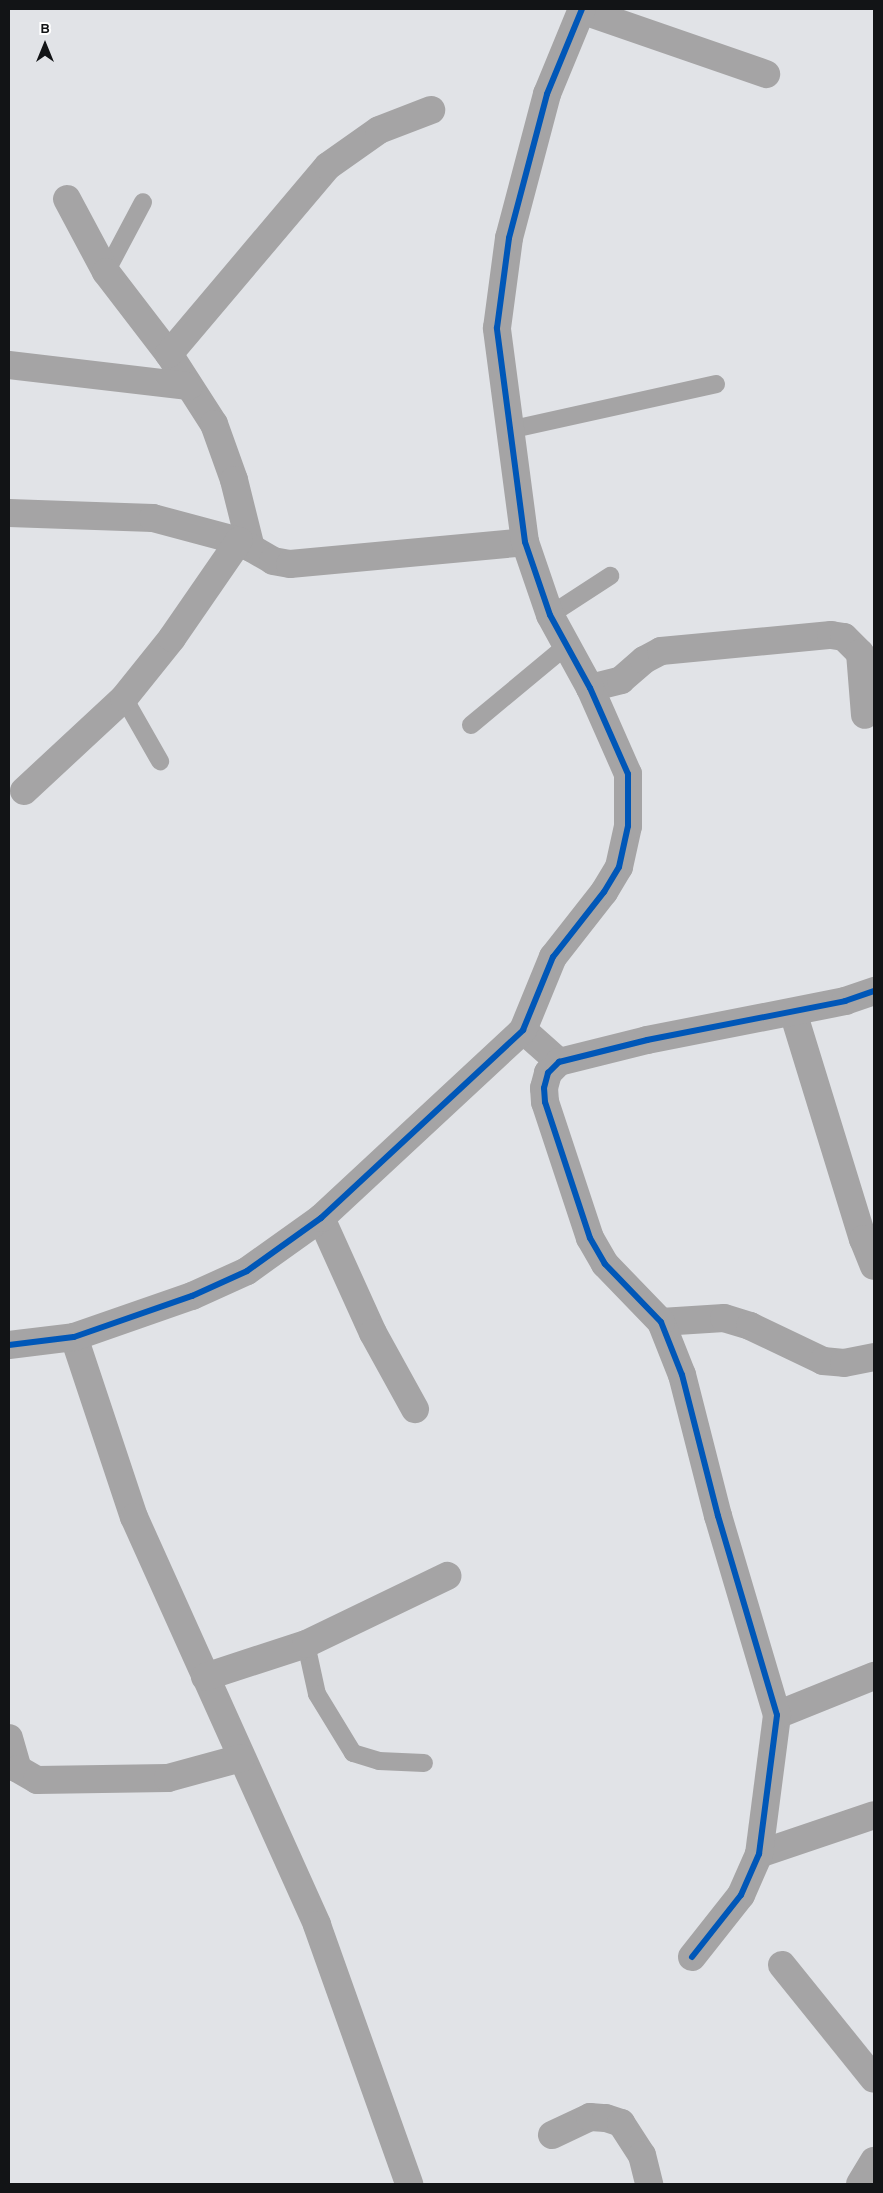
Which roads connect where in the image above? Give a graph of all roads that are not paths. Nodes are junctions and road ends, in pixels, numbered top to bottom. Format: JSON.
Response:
{"nodes":[{"id":1,"x":581,"y":10,"type":"edge"},
{"id":2,"x":766,"y":74,"type":"dead end"},
{"id":3,"x":431,"y":110,"type":"dead end"},
{"id":4,"x":67,"y":199,"type":"dead end"},
{"id":5,"x":142,"y":202,"type":"dead end"},
{"id":6,"x":106,"y":272,"type":"junction"},
{"id":7,"x":169,"y":354,"type":"junction"},
{"id":8,"x":9,"y":365,"type":"edge"},
{"id":9,"x":716,"y":384,"type":"dead end"},
{"id":10,"x":189,"y":386,"type":"junction"},
{"id":11,"x":509,"y":430,"type":"junction"},
{"id":12,"x":9,"y":513,"type":"edge"},
{"id":13,"x":525,"y":542,"type":"junction"},
{"id":14,"x":245,"y":544,"type":"junction"},
{"id":15,"x":610,"y":576,"type":"dead end"},
{"id":16,"x":550,"y":615,"type":"junction"},
{"id":17,"x":566,"y":646,"type":"junction"},
{"id":18,"x":590,"y":688,"type":"junction"},
{"id":19,"x":124,"y":698,"type":"junction"},
{"id":20,"x":865,"y":715,"type":"dead end"},
{"id":21,"x":471,"y":725,"type":"dead end"},
{"id":22,"x":160,"y":761,"type":"dead end"},
{"id":23,"x":24,"y":791,"type":"dead end"},
{"id":24,"x":874,"y":991,"type":"edge"},
{"id":25,"x":794,"y":1012,"type":"junction"},
{"id":26,"x":523,"y":1030,"type":"junction"},
{"id":27,"x":559,"y":1062,"type":"junction"},
{"id":28,"x":321,"y":1218,"type":"junction"},
{"id":29,"x":874,"y":1266,"type":"edge"},
{"id":30,"x":661,"y":1322,"type":"junction"},
{"id":31,"x":74,"y":1337,"type":"junction"},
{"id":32,"x":9,"y":1345,"type":"edge"},
{"id":33,"x":874,"y":1357,"type":"edge"},
{"id":34,"x":415,"y":1409,"type":"dead end"},
{"id":35,"x":447,"y":1576,"type":"dead end"},
{"id":36,"x":306,"y":1644,"type":"junction"},
{"id":37,"x":874,"y":1676,"type":"edge"},
{"id":38,"x":205,"y":1677,"type":"junction"},
{"id":39,"x":777,"y":1715,"type":"junction"},
{"id":40,"x":9,"y":1738,"type":"edge"},
{"id":41,"x":241,"y":1758,"type":"junction"},
{"id":42,"x":424,"y":1762,"type":"dead end"},
{"id":43,"x":874,"y":1815,"type":"edge"},
{"id":44,"x":759,"y":1854,"type":"junction"},
{"id":45,"x":692,"y":1957,"type":"dead end"},
{"id":46,"x":782,"y":1966,"type":"dead end"},
{"id":47,"x":874,"y":2078,"type":"edge"},
{"id":48,"x":552,"y":2135,"type":"dead end"},
{"id":49,"x":874,"y":2161,"type":"edge"},
{"id":50,"x":409,"y":2184,"type":"edge"},
{"id":51,"x":648,"y":2184,"type":"edge"},
{"id":52,"x":860,"y":2184,"type":"edge"}],
"edges":[{"from":1,"to":2,"type":"street"},
{"from":1,"to":11,"type":"street"},
{"from":3,"to":7,"type":"street"},
{"from":4,"to":6,"type":"street"},
{"from":5,"to":6,"type":"lane"},
{"from":6,"to":7,"type":"street"},
{"from":7,"to":10,"type":"street"},
{"from":8,"to":10,"type":"street"},
{"from":9,"to":11,"type":"lane"},
{"from":10,"to":14,"type":"street"},
{"from":11,"to":13,"type":"street"},
{"from":12,"to":14,"type":"street"},
{"from":13,"to":14,"type":"street"},
{"from":13,"to":16,"type":"street"},
{"from":14,"to":19,"type":"street"},
{"from":15,"to":16,"type":"lane"},
{"from":16,"to":17,"type":"street"},
{"from":17,"to":18,"type":"street"},
{"from":17,"to":21,"type":"lane"},
{"from":18,"to":20,"type":"street"},
{"from":18,"to":26,"type":"street"},
{"from":19,"to":22,"type":"lane"},
{"from":19,"to":23,"type":"street"},
{"from":24,"to":25,"type":"street"},
{"from":25,"to":27,"type":"street"},
{"from":25,"to":29,"type":"street"},
{"from":26,"to":27,"type":"street"},
{"from":26,"to":28,"type":"street"},
{"from":27,"to":30,"type":"street"},
{"from":28,"to":31,"type":"street"},
{"from":28,"to":34,"type":"street"},
{"from":30,"to":33,"type":"street"},
{"from":30,"to":39,"type":"street"},
{"from":31,"to":32,"type":"street"},
{"from":31,"to":38,"type":"street"},
{"from":35,"to":36,"type":"street"},
{"from":36,"to":38,"type":"street"},
{"from":36,"to":42,"type":"lane"},
{"from":37,"to":39,"type":"street"},
{"from":38,"to":41,"type":"street"},
{"from":39,"to":44,"type":"street"},
{"from":40,"to":41,"type":"street"},
{"from":41,"to":50,"type":"street"},
{"from":43,"to":44,"type":"street"},
{"from":44,"to":45,"type":"street"},
{"from":46,"to":47,"type":"street"},
{"from":48,"to":51,"type":"street"},
{"from":49,"to":52,"type":"street"}]}
